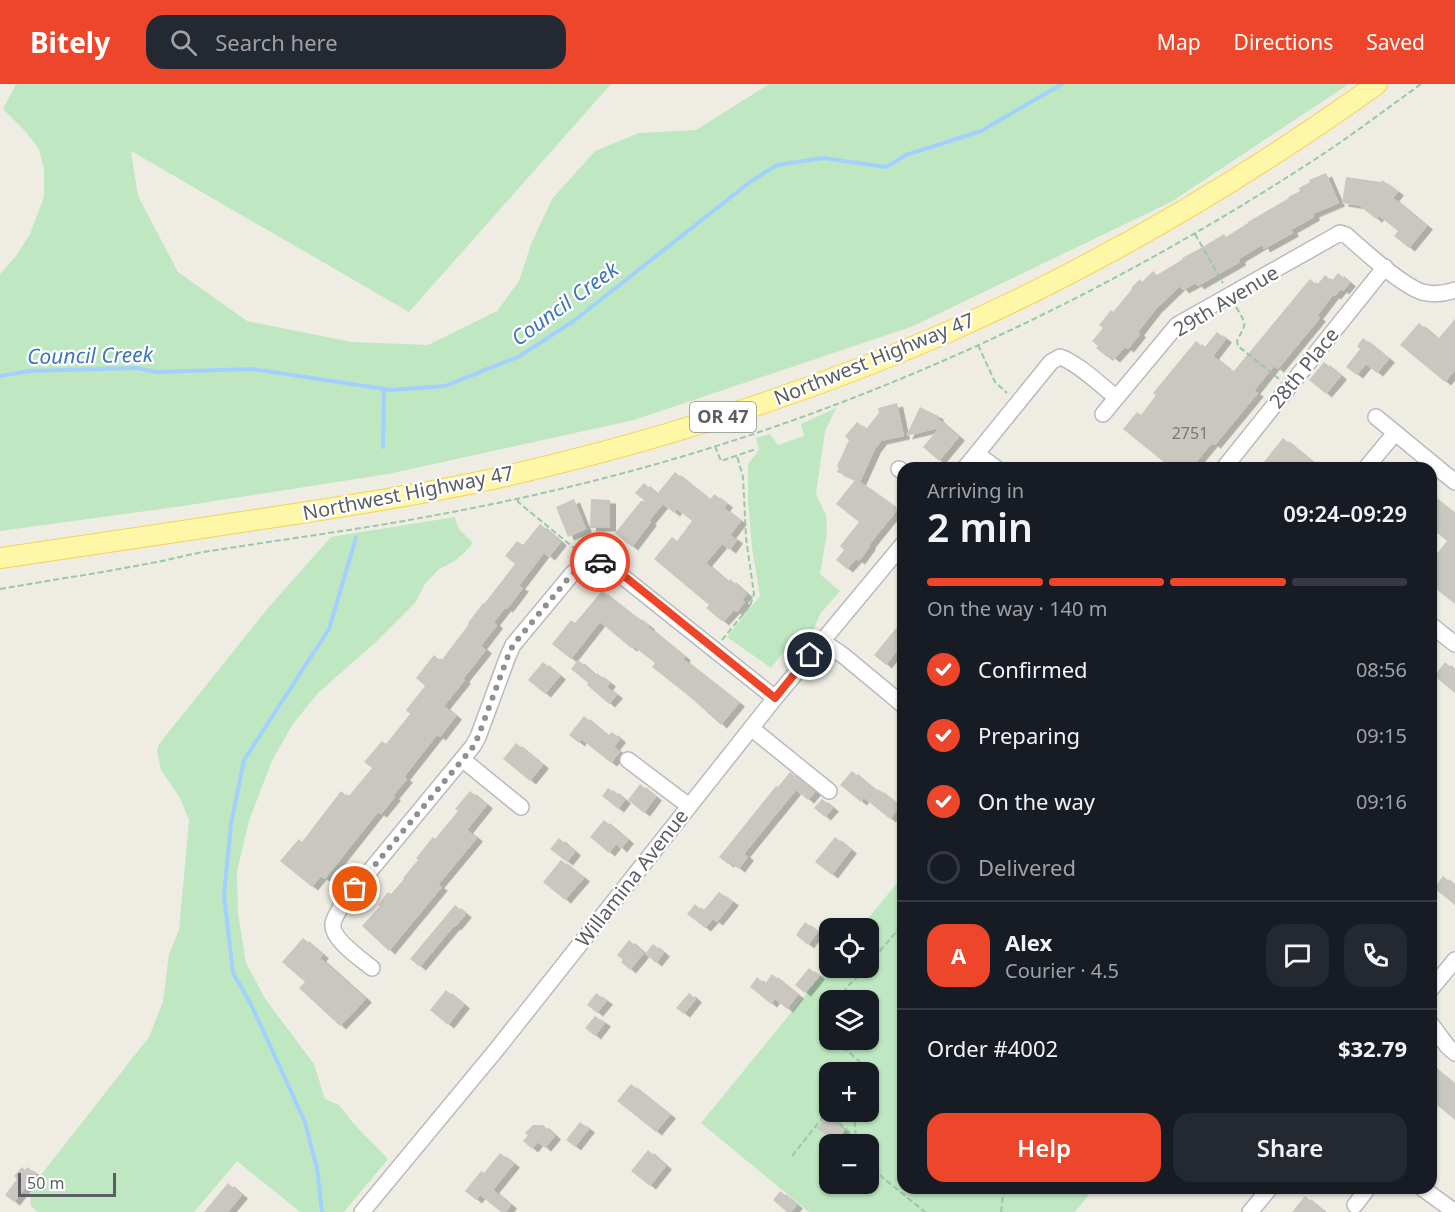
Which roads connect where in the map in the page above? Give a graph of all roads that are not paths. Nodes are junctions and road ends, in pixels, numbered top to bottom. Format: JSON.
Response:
{"nodes":[{"id":1,"x":1377,"y":84,"type":"edge"},
{"id":2,"x":1385,"y":267,"type":"junction"},
{"id":3,"x":1455,"y":290,"type":"edge"},
{"id":4,"x":1116,"y":397,"type":"junction"},
{"id":5,"x":1103,"y":414,"type":"dead end"},
{"id":6,"x":1376,"y":417,"type":"dead end"},
{"id":7,"x":1395,"y":433,"type":"junction"},
{"id":8,"x":977,"y":454,"type":"junction"},
{"id":9,"x":970,"y":462,"type":"edge"},
{"id":10,"x":988,"y":462,"type":"edge"},
{"id":11,"x":1229,"y":462,"type":"edge"},
{"id":12,"x":1371,"y":462,"type":"edge"},
{"id":13,"x":1431,"y":462,"type":"edge"},
{"id":14,"x":1437,"y":467,"type":"edge"},
{"id":15,"x":1455,"y":482,"type":"edge"},
{"id":16,"x":897,"y":551,"type":"edge"},
{"id":17,"x":0,"y":558,"type":"edge"},
{"id":18,"x":1437,"y":630,"type":"edge"},
{"id":19,"x":822,"y":641,"type":"junction"},
{"id":20,"x":1455,"y":645,"type":"edge"},
{"id":21,"x":775,"y":698,"type":"junction"},
{"id":22,"x":897,"y":700,"type":"edge"},
{"id":23,"x":751,"y":728,"type":"junction"},
{"id":24,"x":462,"y":759,"type":"junction"},
{"id":25,"x":628,"y":760,"type":"dead end"},
{"id":26,"x":829,"y":791,"type":"dead end"},
{"id":27,"x":689,"y":806,"type":"junction"},
{"id":28,"x":521,"y":807,"type":"dead end"},
{"id":29,"x":1455,"y":960,"type":"edge"},
{"id":30,"x":372,"y":968,"type":"dead end"},
{"id":31,"x":1437,"y":982,"type":"edge"},
{"id":32,"x":1437,"y":1032,"type":"edge"},
{"id":33,"x":1455,"y":1053,"type":"edge"},
{"id":34,"x":1265,"y":1194,"type":"edge"},
{"id":35,"x":1363,"y":1194,"type":"edge"},
{"id":36,"x":1430,"y":1194,"type":"edge"},
{"id":37,"x":1355,"y":1205,"type":"dead end"},
{"id":38,"x":362,"y":1212,"type":"edge"},
{"id":39,"x":1250,"y":1212,"type":"edge"},
{"id":40,"x":1455,"y":1212,"type":"edge"}],
"edges":[{"from":1,"to":17,"type":"main road","name":"Northwest Highway 47","number":"OR 47"},
{"from":2,"to":3,"type":"street"},
{"from":2,"to":4,"type":"street","name":"29th Avenue"},
{"from":2,"to":11,"type":"street","name":"28th Place"},
{"from":4,"to":5,"type":"street","name":"29th Avenue"},
{"from":4,"to":8,"type":"street"},
{"from":6,"to":7,"type":"street"},
{"from":7,"to":12,"type":"street"},
{"from":7,"to":13,"type":"street"},
{"from":8,"to":9,"type":"street"},
{"from":8,"to":10,"type":"street"},
{"from":14,"to":15,"type":"street"},
{"from":16,"to":19,"type":"street","name":"Willamina Avenue"},
{"from":18,"to":20,"type":"street"},
{"from":19,"to":21,"type":"street","name":"Willamina Avenue"},
{"from":19,"to":22,"type":"street"},
{"from":21,"to":23,"type":"street","name":"Willamina Avenue"},
{"from":21,"to":24,"type":"street"},
{"from":23,"to":26,"type":"street"},
{"from":23,"to":27,"type":"street","name":"Willamina Avenue"},
{"from":24,"to":28,"type":"street"},
{"from":24,"to":30,"type":"street"},
{"from":25,"to":27,"type":"street"},
{"from":27,"to":38,"type":"street","name":"Willamina Avenue"},
{"from":29,"to":31,"type":"street"},
{"from":32,"to":33,"type":"street"},
{"from":34,"to":39,"type":"street"},
{"from":35,"to":37,"type":"street"},
{"from":36,"to":40,"type":"street"}]}
